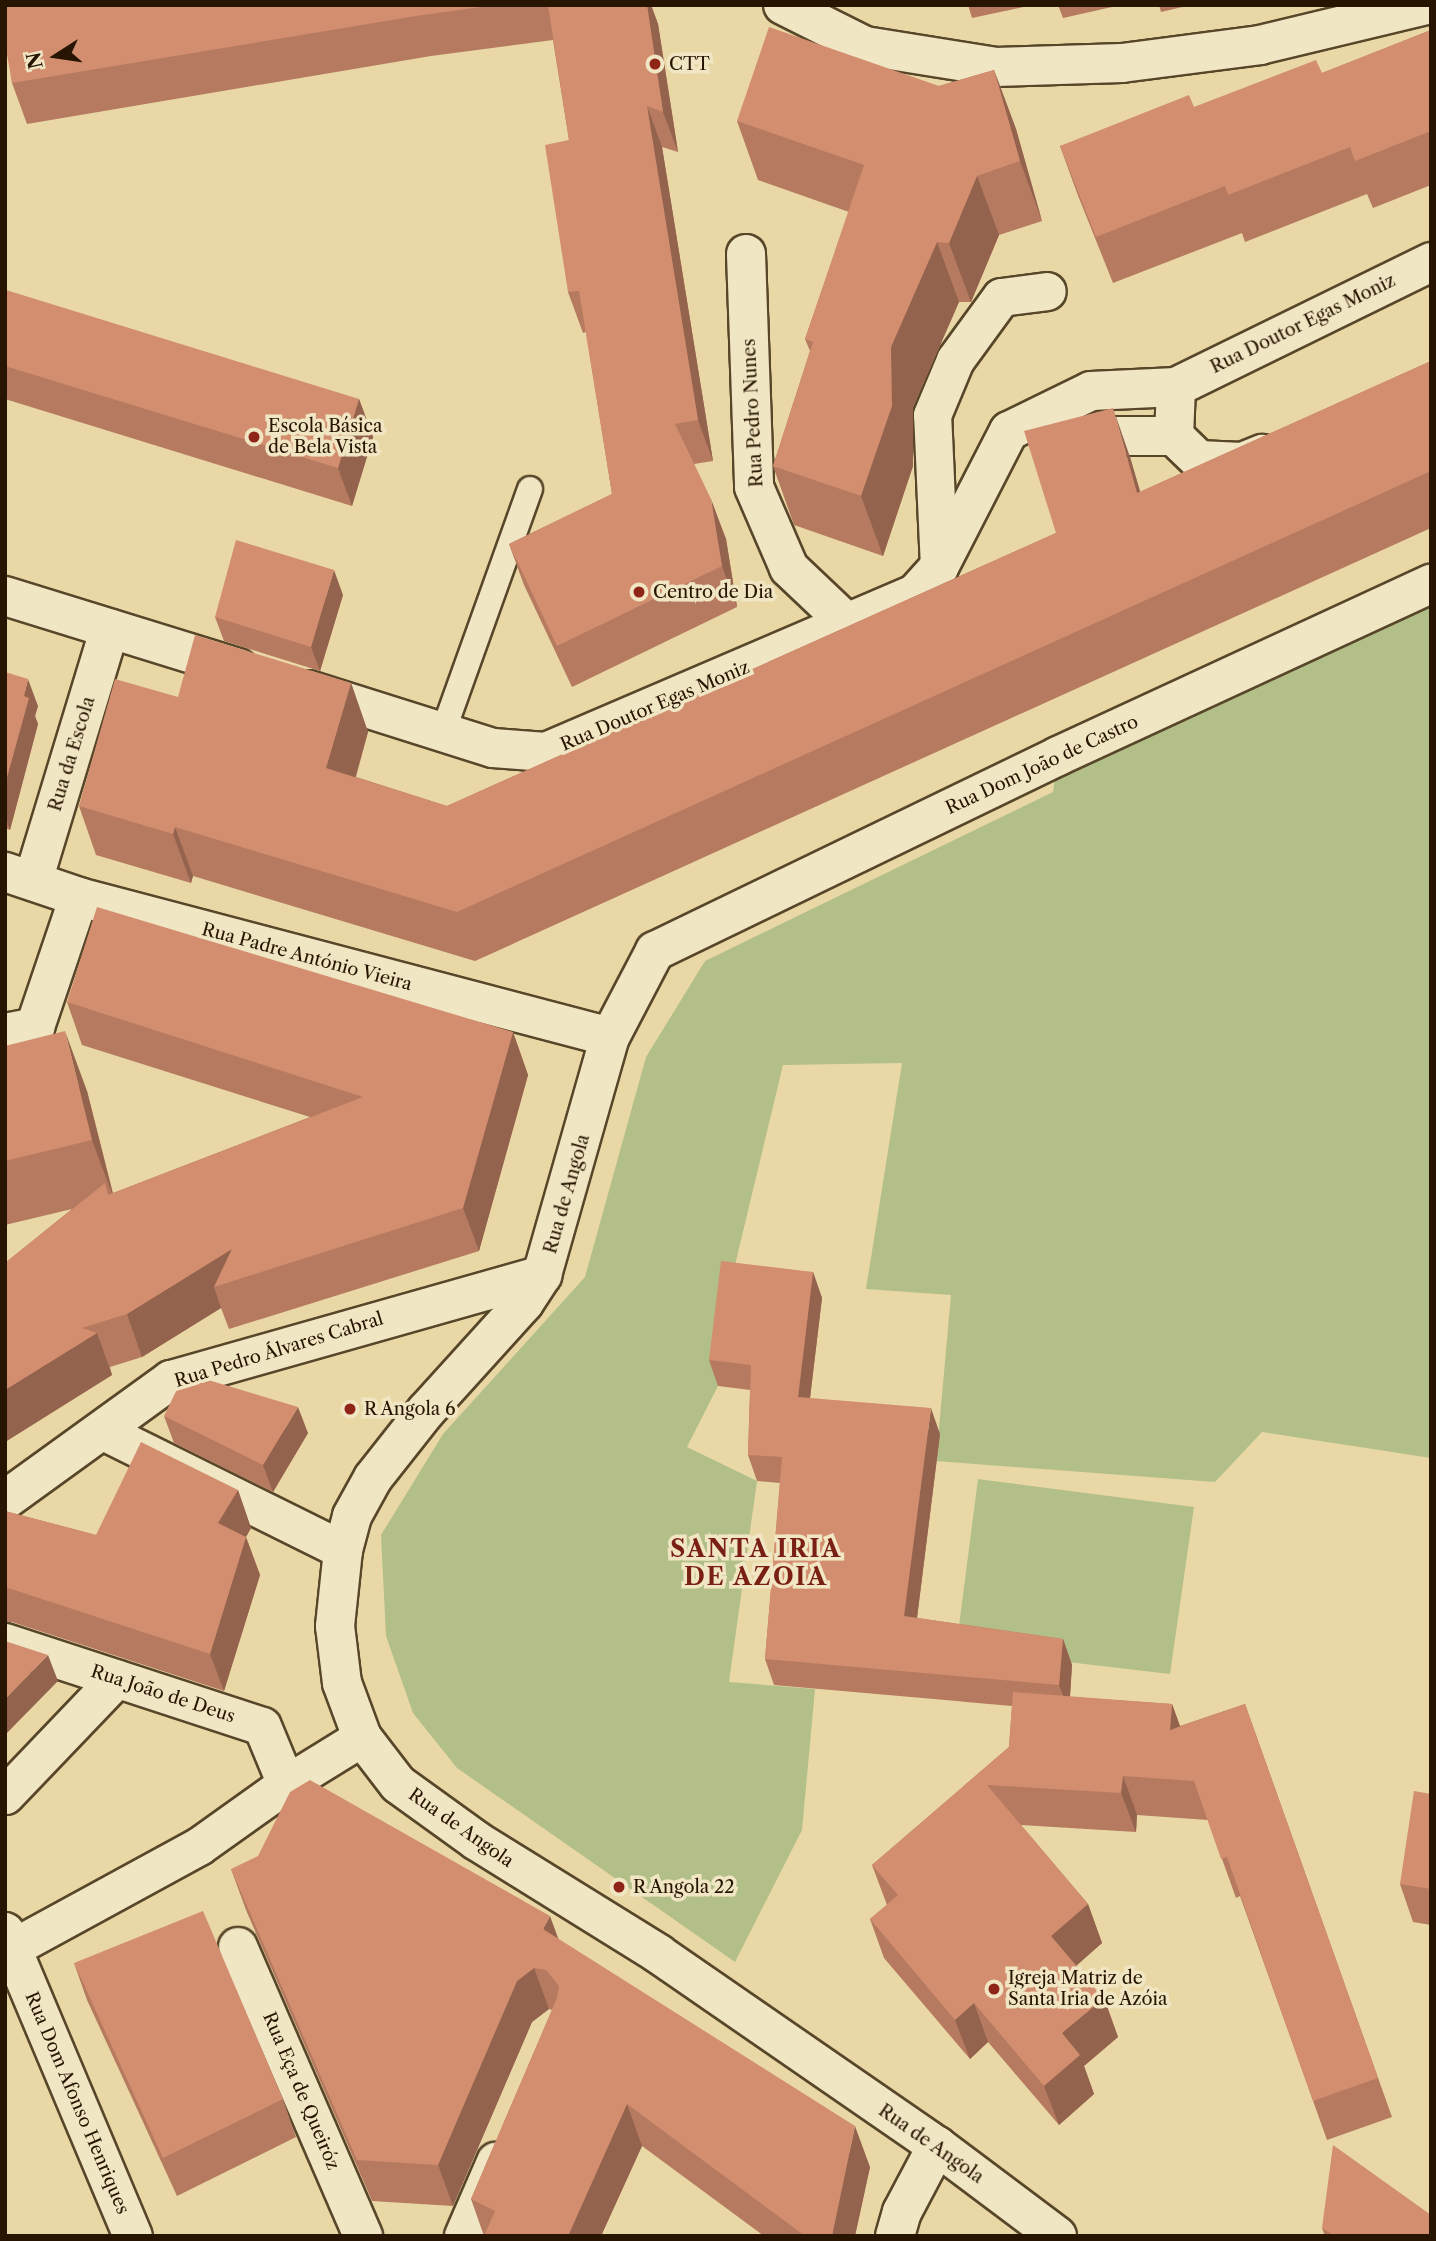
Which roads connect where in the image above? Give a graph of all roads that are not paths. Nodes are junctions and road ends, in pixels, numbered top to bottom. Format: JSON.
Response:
{"nodes":[{"id":1,"x":783,"y":5,"type":"edge"},
{"id":2,"x":1427,"y":5,"type":"edge"},
{"id":3,"x":746,"y":254,"type":"dead end"},
{"id":4,"x":1431,"y":262,"type":"edge"},
{"id":5,"x":1047,"y":290,"type":"dead end"},
{"id":6,"x":1176,"y":387,"type":"junction"},
{"id":7,"x":1009,"y":431,"type":"junction"},
{"id":8,"x":1174,"y":436,"type":"junction"},
{"id":9,"x":1293,"y":439,"type":"edge"},
{"id":10,"x":530,"y":489,"type":"dead end"},
{"id":11,"x":939,"y":567,"type":"junction"},
{"id":12,"x":1431,"y":584,"type":"edge"},
{"id":13,"x":5,"y":596,"type":"edge"},
{"id":14,"x":848,"y":624,"type":"junction"},
{"id":15,"x":110,"y":628,"type":"junction"},
{"id":16,"x":443,"y":732,"type":"junction"},
{"id":17,"x":19,"y":877,"type":"edge"},
{"id":18,"x":79,"y":897,"type":"junction"},
{"id":19,"x":655,"y":951,"type":"joint"},
{"id":20,"x":5,"y":1034,"type":"edge"},
{"id":21,"x":610,"y":1037,"type":"junction"},
{"id":22,"x":542,"y":1275,"type":"junction"},
{"id":23,"x":103,"y":1431,"type":"junction"},
{"id":24,"x":5,"y":1500,"type":"edge"},
{"id":25,"x":343,"y":1550,"type":"junction"},
{"id":26,"x":5,"y":1642,"type":"edge"},
{"id":27,"x":116,"y":1678,"type":"junction"},
{"id":28,"x":362,"y":1737,"type":"junction"},
{"id":29,"x":286,"y":1784,"type":"junction"},
{"id":30,"x":5,"y":1794,"type":"edge"},
{"id":31,"x":9,"y":1940,"type":"edge"},
{"id":32,"x":238,"y":1947,"type":"dead end"},
{"id":33,"x":508,"y":2133,"type":"edge"},
{"id":34,"x":937,"y":2146,"type":"junction"},
{"id":35,"x":133,"y":2236,"type":"edge"},
{"id":36,"x":363,"y":2236,"type":"edge"},
{"id":37,"x":464,"y":2236,"type":"edge"},
{"id":38,"x":895,"y":2236,"type":"edge"},
{"id":39,"x":1057,"y":2236,"type":"edge"}],
"edges":[{"from":1,"to":2,"type":"street"},
{"from":3,"to":14,"type":"street","name":"Rua Pedro Nunes"},
{"from":4,"to":6,"type":"street","name":"Rua Doutor Egas Moniz"},
{"from":5,"to":11,"type":"street"},
{"from":6,"to":7,"type":"street","name":"Rua Doutor Egas Moniz"},
{"from":6,"to":8,"type":"street"},
{"from":7,"to":8,"type":"street"},
{"from":7,"to":11,"type":"street","name":"Rua Doutor Egas Moniz"},
{"from":8,"to":9,"type":"street"},
{"from":10,"to":16,"type":"lane"},
{"from":11,"to":14,"type":"street","name":"Rua Doutor Egas Moniz"},
{"from":12,"to":19,"type":"street","name":"Rua Dom João de Castro"},
{"from":13,"to":15,"type":"street","name":"Rua Doutor Egas Moniz"},
{"from":14,"to":16,"type":"street","name":"Rua Doutor Egas Moniz"},
{"from":15,"to":16,"type":"street","name":"Rua Doutor Egas Moniz"},
{"from":15,"to":17,"type":"street","name":"Rua da Escola"},
{"from":17,"to":18,"type":"street","name":"Rua Padre António Vieira"},
{"from":18,"to":20,"type":"street"},
{"from":18,"to":21,"type":"street","name":"Rua Padre António Vieira"},
{"from":19,"to":21,"type":"street","name":"Rua de Angola"},
{"from":21,"to":22,"type":"street","name":"Rua de Angola"},
{"from":22,"to":23,"type":"street","name":"Rua Pedro Álvares Cabral"},
{"from":22,"to":25,"type":"street","name":"Rua de Angola"},
{"from":23,"to":24,"type":"street","name":"Rua Pedro Álvares Cabral"},
{"from":23,"to":25,"type":"street"},
{"from":25,"to":28,"type":"street","name":"Rua de Angola"},
{"from":26,"to":27,"type":"street","name":"Rua João de Deus"},
{"from":27,"to":29,"type":"street","name":"Rua João de Deus"},
{"from":27,"to":30,"type":"street"},
{"from":28,"to":29,"type":"street"},
{"from":28,"to":34,"type":"street","name":"Rua de Angola"},
{"from":29,"to":31,"type":"street"},
{"from":31,"to":35,"type":"street","name":"Rua Dom Afonso Henriques"},
{"from":32,"to":36,"type":"street","name":"Rua Eça de Queiróz"},
{"from":33,"to":37,"type":"street"},
{"from":34,"to":38,"type":"street"},
{"from":34,"to":39,"type":"street","name":"Rua de Angola"}]}
